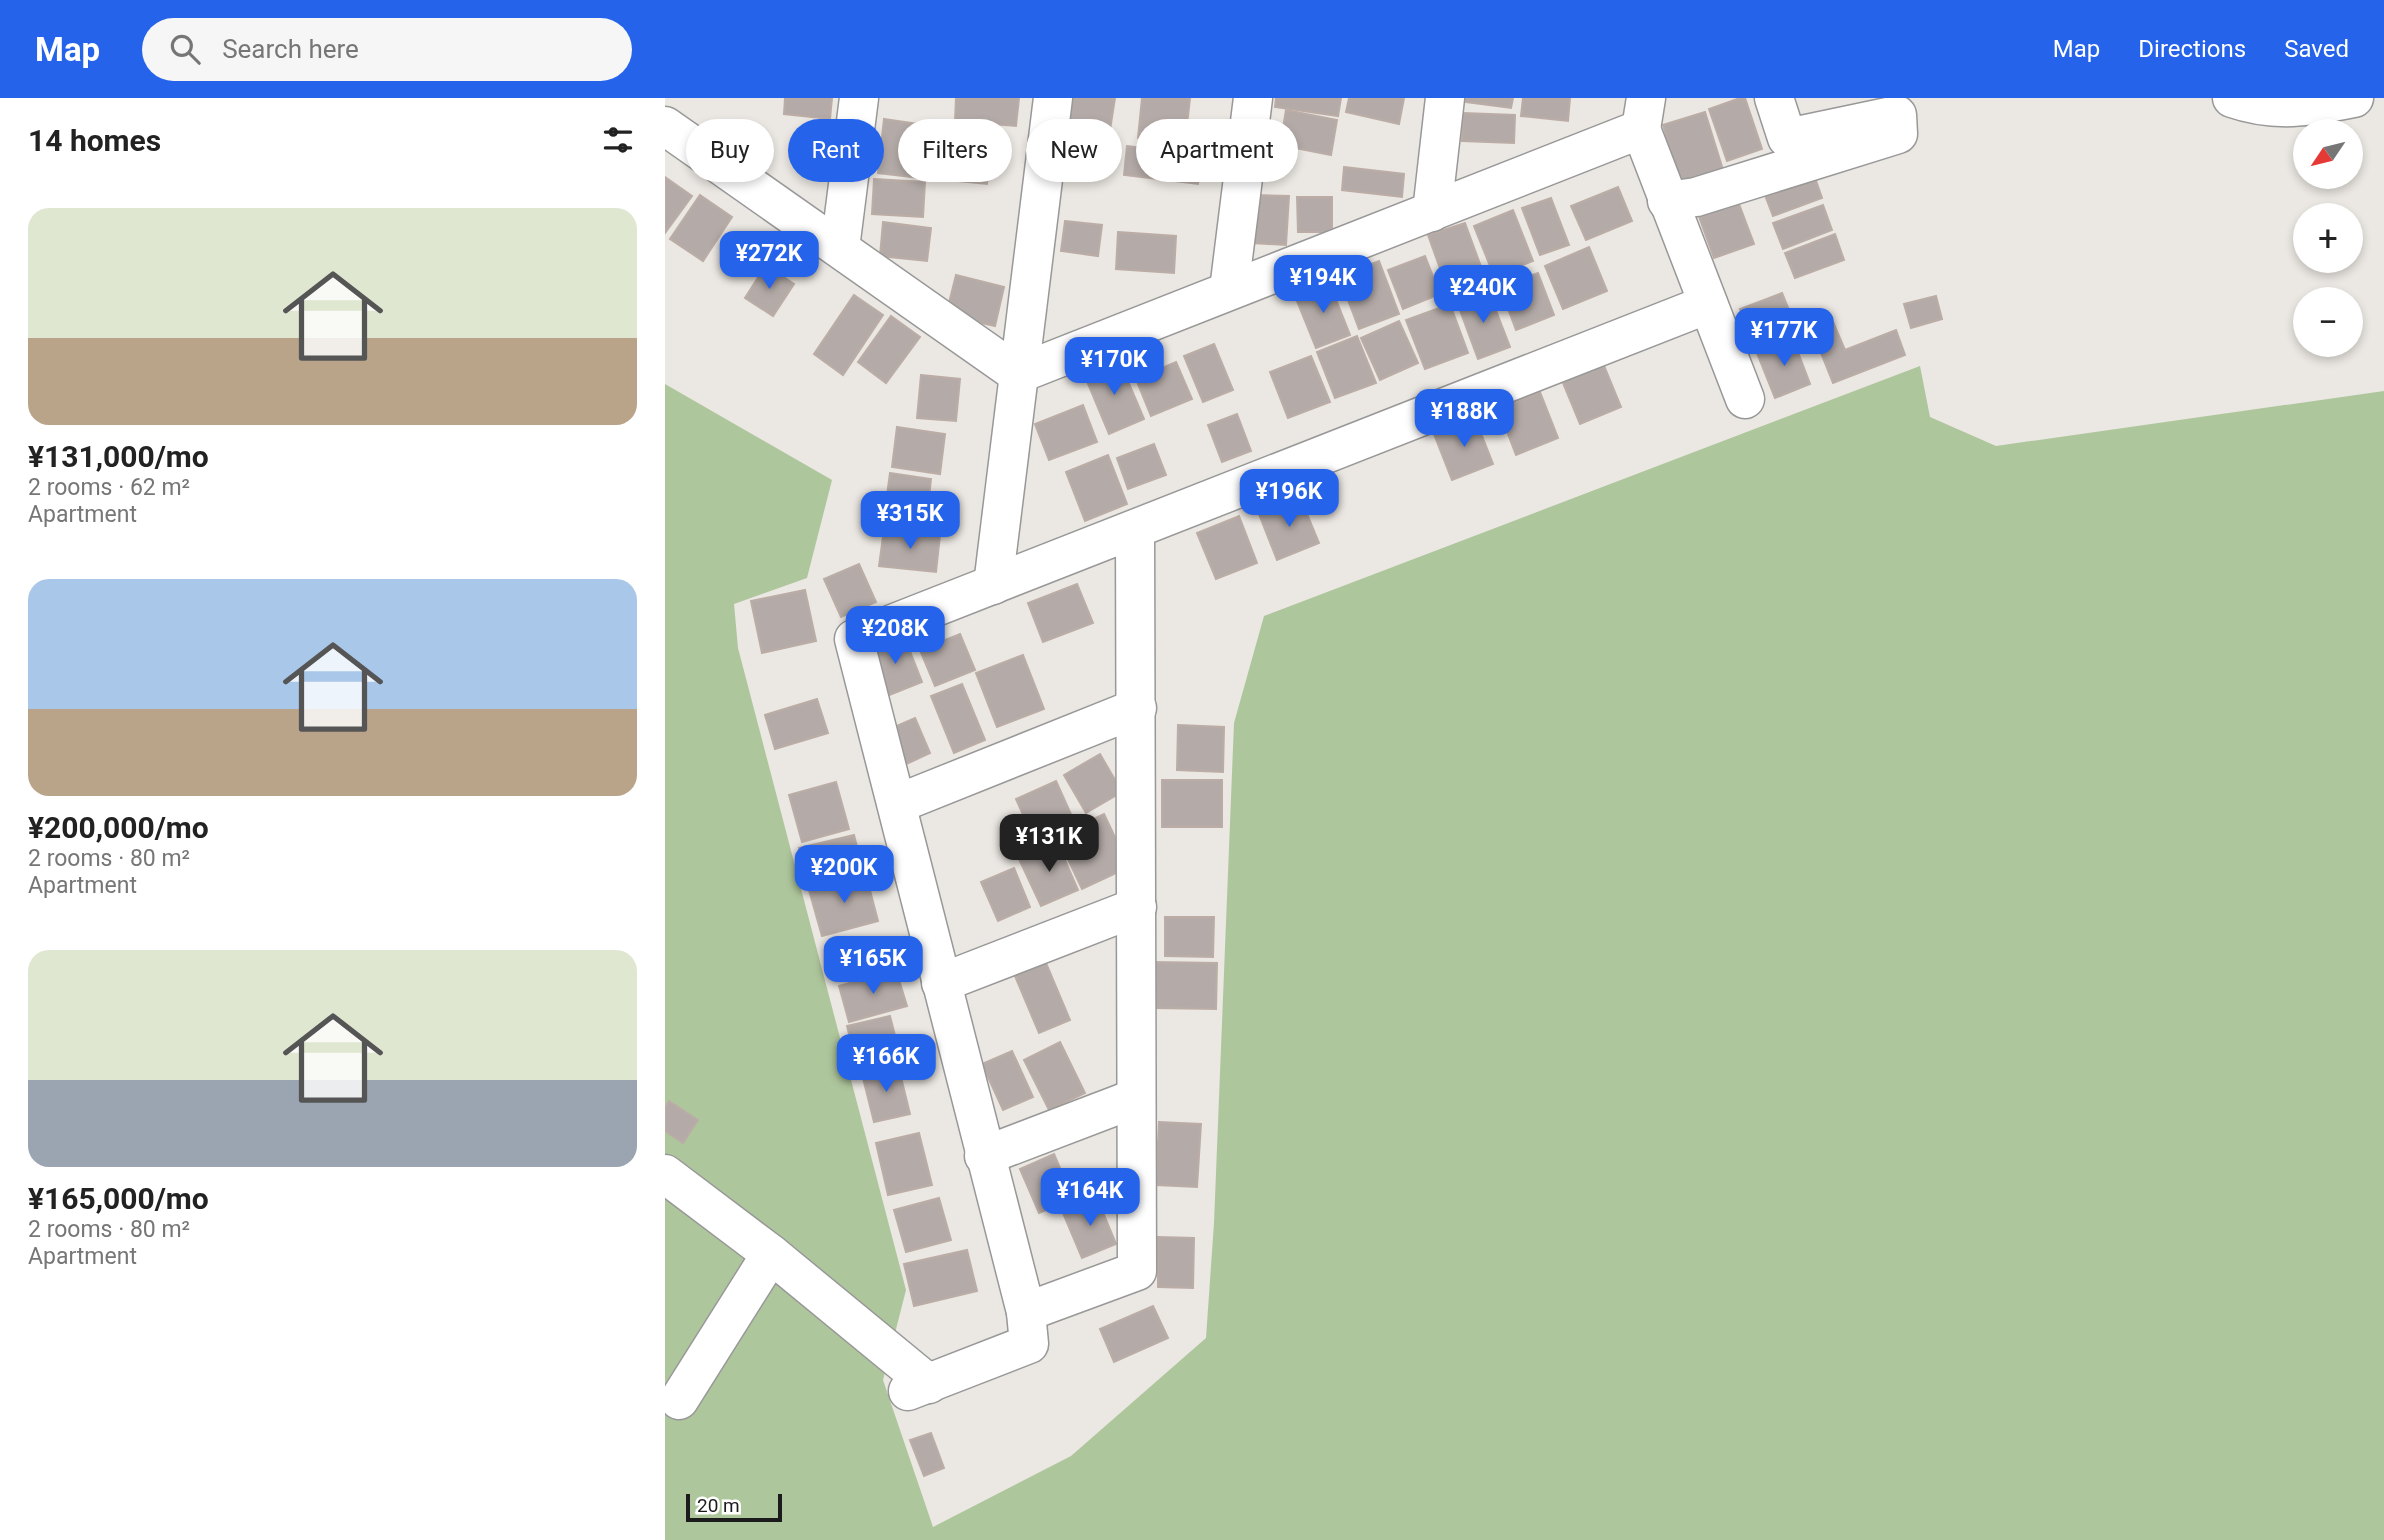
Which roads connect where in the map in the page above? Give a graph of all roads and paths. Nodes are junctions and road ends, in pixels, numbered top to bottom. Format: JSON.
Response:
{"nodes":[{"id":1,"x":859,"y":98,"type":"edge"},
{"id":2,"x":1053,"y":98,"type":"edge"},
{"id":3,"x":1253,"y":98,"type":"edge"},
{"id":4,"x":1445,"y":98,"type":"edge"},
{"id":5,"x":1774,"y":98,"type":"edge"},
{"id":6,"x":2232,"y":98,"type":"edge"},
{"id":7,"x":2354,"y":98,"type":"edge"},
{"id":8,"x":1644,"y":114,"type":"edge"},
{"id":9,"x":665,"y":126,"type":"edge"},
{"id":10,"x":1667,"y":201,"type":"junction"},
{"id":11,"x":1432,"y":212,"type":"junction"},
{"id":12,"x":840,"y":248,"type":"junction"},
{"id":13,"x":1229,"y":290,"type":"junction"},
{"id":14,"x":1708,"y":304,"type":"junction"},
{"id":15,"x":1018,"y":374,"type":"junction"},
{"id":16,"x":1745,"y":399,"type":"dead end"},
{"id":17,"x":1135,"y":529,"type":"junction"},
{"id":18,"x":993,"y":585,"type":"junction"},
{"id":19,"x":1137,"y":708,"type":"junction"},
{"id":20,"x":897,"y":804,"type":"junction"},
{"id":21,"x":1137,"y":907,"type":"junction"},
{"id":22,"x":941,"y":983,"type":"junction"},
{"id":23,"x":1136,"y":1098,"type":"junction"},
{"id":24,"x":984,"y":1156,"type":"junction"},
{"id":25,"x":665,"y":1174,"type":"edge"},
{"id":26,"x":771,"y":1254,"type":"junction"},
{"id":27,"x":1026,"y":1312,"type":"junction"},
{"id":28,"x":679,"y":1399,"type":"dead end"}],
"edges":[{"from":1,"to":12,"type":"street"},
{"from":2,"to":15,"type":"street"},
{"from":3,"to":13,"type":"street"},
{"from":4,"to":11,"type":"street"},
{"from":5,"to":10,"type":"street"},
{"from":6,"to":7,"type":"street"},
{"from":8,"to":10,"type":"street"},
{"from":8,"to":11,"type":"street"},
{"from":9,"to":12,"type":"street"},
{"from":10,"to":14,"type":"street"},
{"from":11,"to":13,"type":"street"},
{"from":12,"to":15,"type":"street"},
{"from":13,"to":15,"type":"street"},
{"from":14,"to":16,"type":"street"},
{"from":14,"to":17,"type":"street"},
{"from":15,"to":18,"type":"street"},
{"from":17,"to":18,"type":"street"},
{"from":17,"to":19,"type":"street"},
{"from":18,"to":20,"type":"street"},
{"from":19,"to":20,"type":"street"},
{"from":19,"to":21,"type":"street"},
{"from":20,"to":22,"type":"street"},
{"from":21,"to":22,"type":"street"},
{"from":21,"to":23,"type":"street"},
{"from":22,"to":24,"type":"street"},
{"from":23,"to":24,"type":"street"},
{"from":23,"to":27,"type":"street"},
{"from":24,"to":27,"type":"street"},
{"from":25,"to":26,"type":"street"},
{"from":26,"to":27,"type":"street"},
{"from":26,"to":28,"type":"street"}]}
